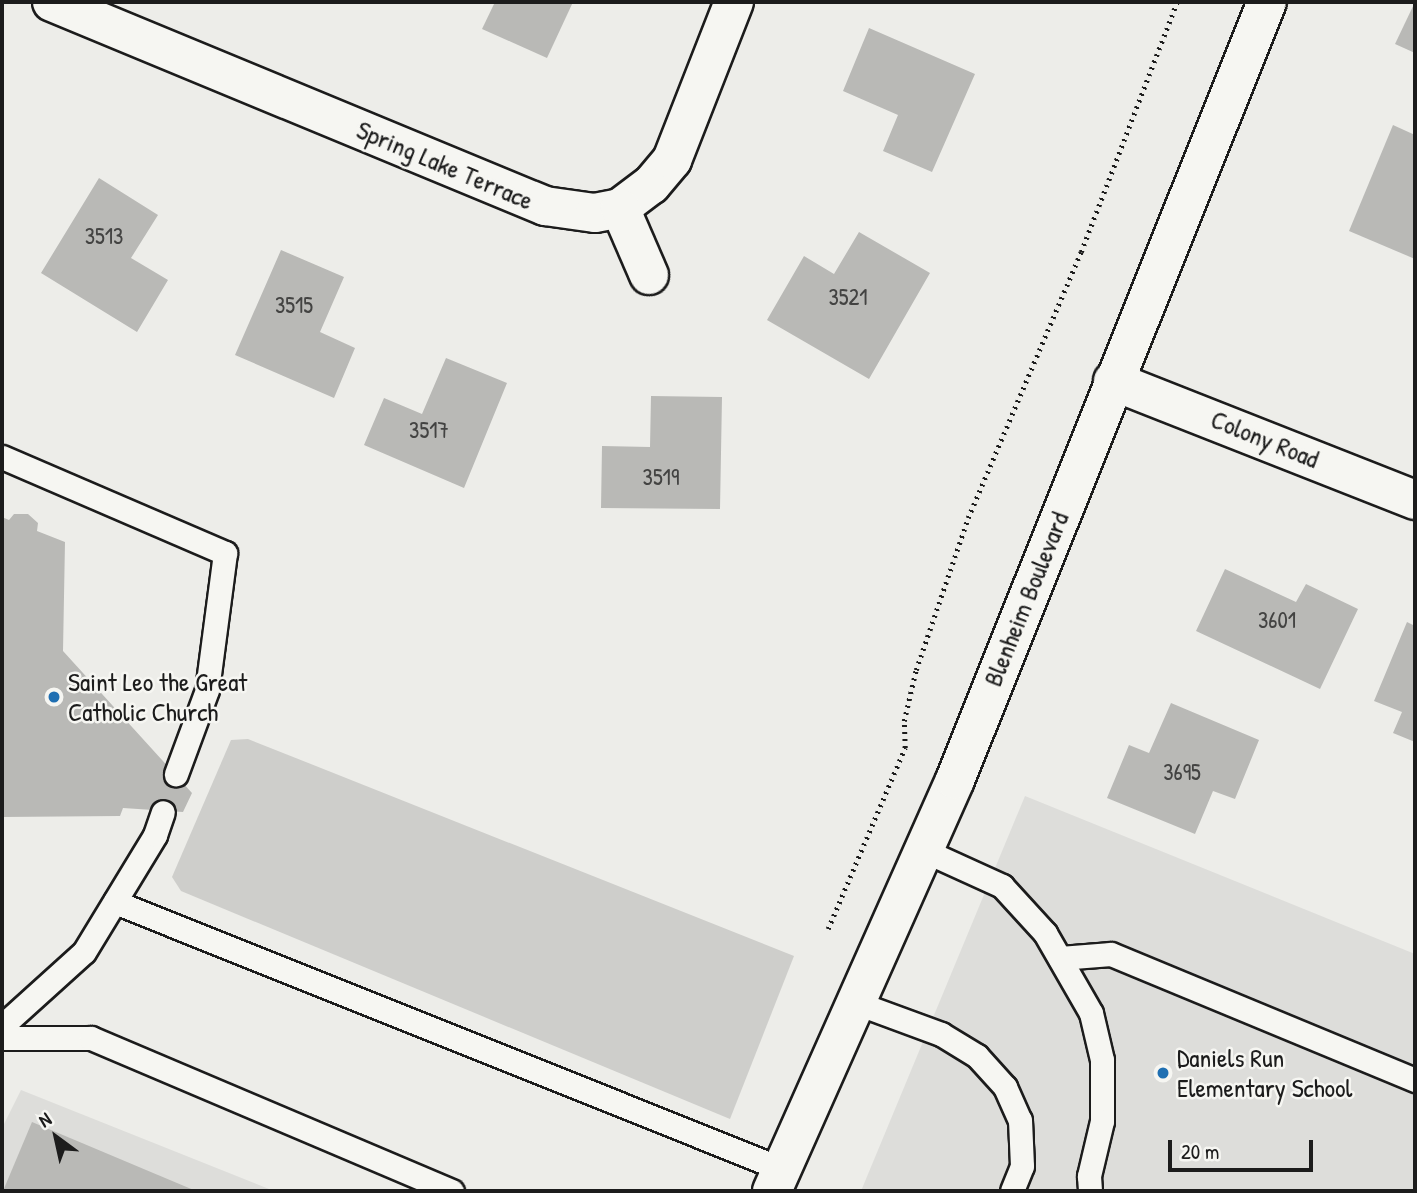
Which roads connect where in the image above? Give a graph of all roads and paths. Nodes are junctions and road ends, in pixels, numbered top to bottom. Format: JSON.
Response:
{"nodes":[{"id":1,"x":52,"y":2,"type":"edge"},
{"id":2,"x":734,"y":2,"type":"edge"},
{"id":3,"x":1177,"y":2,"type":"edge"},
{"id":4,"x":1266,"y":2,"type":"edge"},
{"id":5,"x":620,"y":208,"type":"junction"},
{"id":6,"x":649,"y":275,"type":"dead end"},
{"id":7,"x":1114,"y":381,"type":"junction"},
{"id":8,"x":2,"y":457,"type":"edge"},
{"id":9,"x":1415,"y":500,"type":"edge"},
{"id":10,"x":176,"y":774,"type":"dead end"},
{"id":11,"x":163,"y":812,"type":"dead end"},
{"id":12,"x":923,"y":850,"type":"junction"},
{"id":13,"x":115,"y":902,"type":"junction"},
{"id":14,"x":828,"y":929,"type":"dead end"},
{"id":15,"x":1060,"y":958,"type":"junction"},
{"id":16,"x":854,"y":1002,"type":"junction"},
{"id":17,"x":2,"y":1027,"type":"edge"},
{"id":18,"x":2,"y":1038,"type":"edge"},
{"id":19,"x":1415,"y":1080,"type":"edge"},
{"id":20,"x":777,"y":1180,"type":"edge"},
{"id":21,"x":452,"y":1191,"type":"edge"},
{"id":22,"x":1012,"y":1191,"type":"edge"},
{"id":23,"x":1090,"y":1191,"type":"edge"}],
"edges":[{"from":1,"to":5,"type":"main road","name":"Spring Lake Terrace"},
{"from":2,"to":5,"type":"main road"},
{"from":3,"to":14,"type":"path"},
{"from":4,"to":7,"type":"main road","name":"Blenheim Boulevard"},
{"from":5,"to":6,"type":"main road"},
{"from":7,"to":9,"type":"main road","name":"Colony Road"},
{"from":7,"to":12,"type":"main road","name":"Blenheim Boulevard"},
{"from":8,"to":10,"type":"lane"},
{"from":11,"to":13,"type":"lane"},
{"from":12,"to":15,"type":"lane"},
{"from":12,"to":16,"type":"main road","name":"Blenheim Boulevard"},
{"from":13,"to":17,"type":"lane"},
{"from":13,"to":20,"type":"lane"},
{"from":15,"to":19,"type":"lane"},
{"from":15,"to":23,"type":"lane"},
{"from":16,"to":20,"type":"main road","name":"Blenheim Boulevard"},
{"from":16,"to":22,"type":"lane"},
{"from":18,"to":21,"type":"lane"}]}
